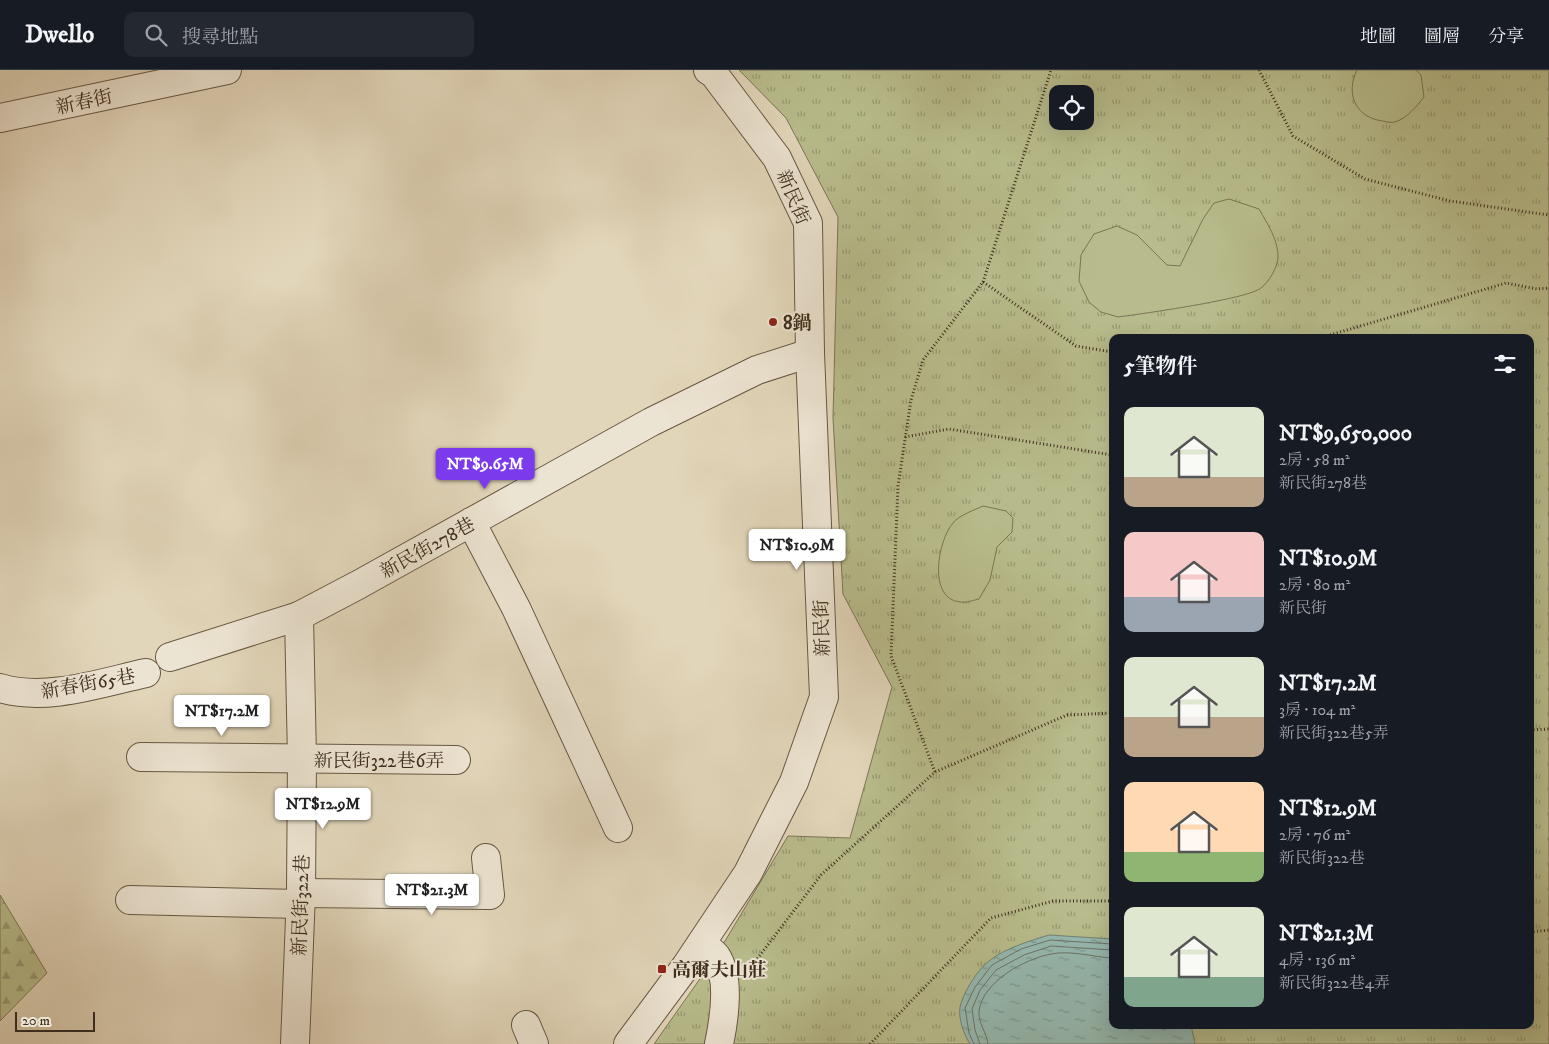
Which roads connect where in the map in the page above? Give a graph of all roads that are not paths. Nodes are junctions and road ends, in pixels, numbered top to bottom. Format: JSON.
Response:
{"nodes":[{"id":1,"x":227,"y":70,"type":"edge"},
{"id":2,"x":708,"y":70,"type":"edge"},
{"id":3,"x":0,"y":118,"type":"edge"},
{"id":4,"x":810,"y":353,"type":"junction"},
{"id":5,"x":471,"y":522,"type":"junction"},
{"id":6,"x":299,"y":616,"type":"junction"},
{"id":7,"x":170,"y":657,"type":"dead end"},
{"id":8,"x":146,"y":673,"type":"dead end"},
{"id":9,"x":0,"y":688,"type":"edge"},
{"id":10,"x":141,"y":757,"type":"dead end"},
{"id":11,"x":302,"y":759,"type":"junction"},
{"id":12,"x":456,"y":760,"type":"dead end"},
{"id":13,"x":618,"y":828,"type":"dead end"},
{"id":14,"x":486,"y":858,"type":"dead end"},
{"id":15,"x":301,"y":898,"type":"junction"},
{"id":16,"x":130,"y":900,"type":"dead end"},
{"id":17,"x":701,"y":944,"type":"junction"},
{"id":18,"x":295,"y":1044,"type":"edge"},
{"id":19,"x":628,"y":1044,"type":"edge"},
{"id":20,"x":719,"y":1044,"type":"edge"}],
"edges":[{"from":1,"to":3,"type":"street","name":"新春街"},
{"from":2,"to":4,"type":"street","name":"新民街"},
{"from":4,"to":5,"type":"street","name":"新民街278巷"},
{"from":4,"to":17,"type":"street","name":"新民街"},
{"from":5,"to":6,"type":"street","name":"新民街278巷"},
{"from":5,"to":13,"type":"street"},
{"from":6,"to":7,"type":"street","name":"新民街278巷"},
{"from":6,"to":11,"type":"street","name":"新民街322巷"},
{"from":8,"to":9,"type":"street","name":"新春街65巷"},
{"from":10,"to":11,"type":"street","name":"新民街322巷6弄"},
{"from":11,"to":12,"type":"street","name":"新民街322巷6弄"},
{"from":11,"to":15,"type":"street","name":"新民街322巷"},
{"from":14,"to":15,"type":"street"},
{"from":15,"to":16,"type":"street"},
{"from":15,"to":18,"type":"street","name":"新民街322巷"},
{"from":17,"to":19,"type":"street","name":"新民街"},
{"from":17,"to":20,"type":"street"}]}
